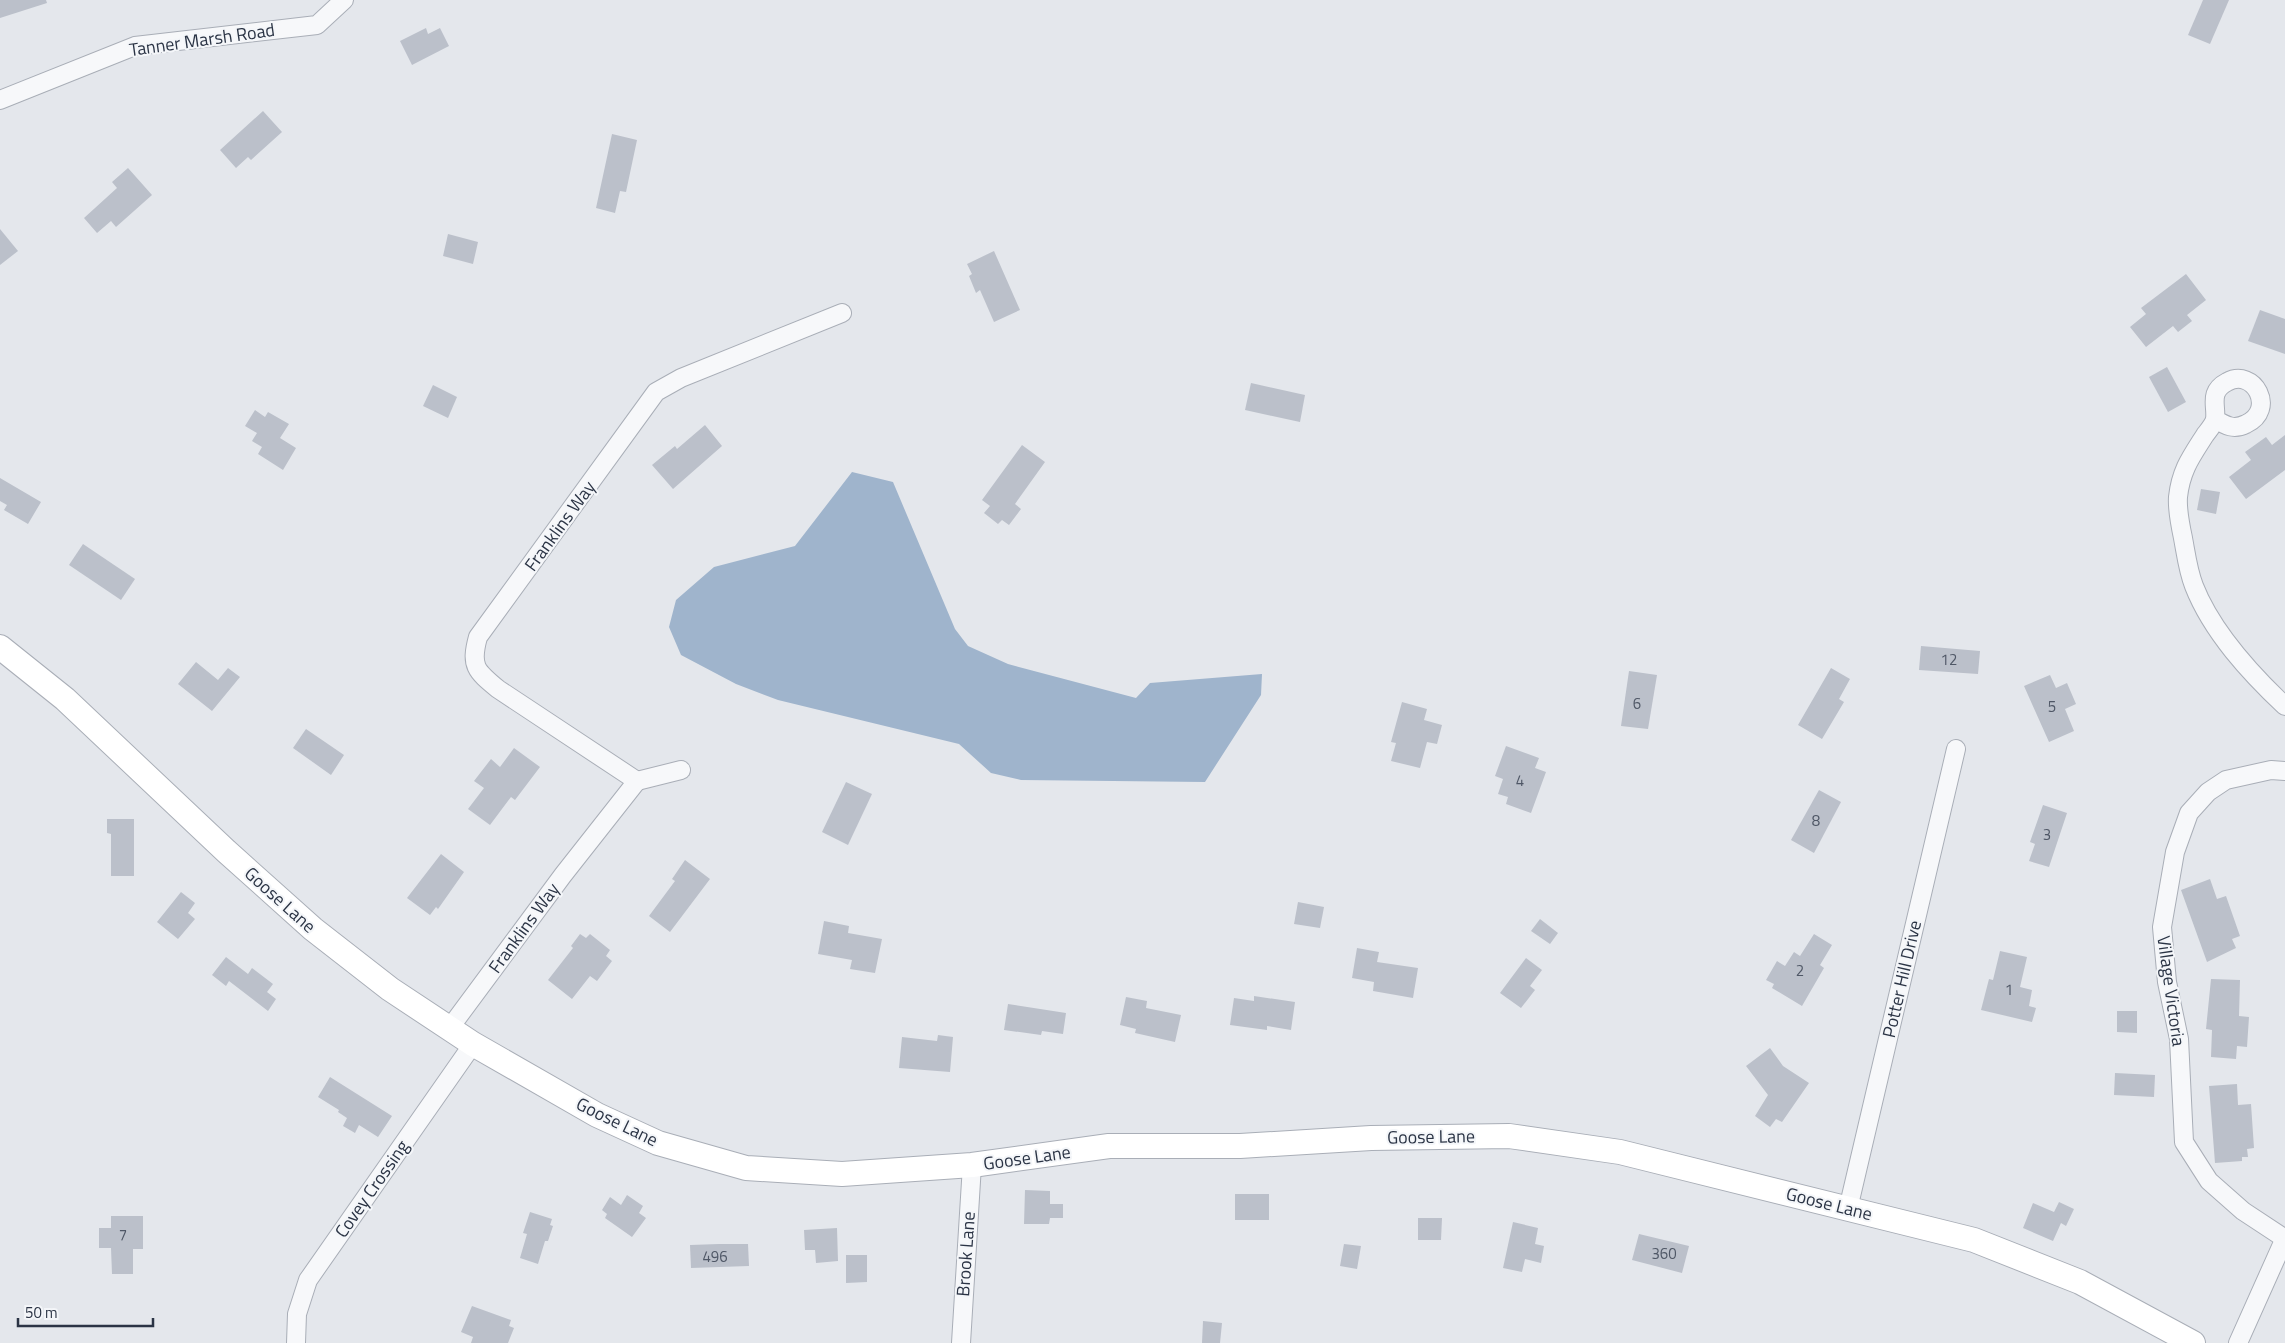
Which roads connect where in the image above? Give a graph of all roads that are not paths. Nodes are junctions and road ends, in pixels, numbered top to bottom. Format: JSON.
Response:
{"nodes":[{"id":1,"x":344,"y":0,"type":"edge"},
{"id":2,"x":0,"y":100,"type":"edge"},
{"id":3,"x":842,"y":313,"type":"dead end"},
{"id":4,"x":2215,"y":419,"type":"dead end"},
{"id":5,"x":0,"y":648,"type":"edge"},
{"id":6,"x":2285,"y":706,"type":"edge"},
{"id":7,"x":1956,"y":749,"type":"dead end"},
{"id":8,"x":681,"y":770,"type":"dead end"},
{"id":9,"x":2285,"y":771,"type":"edge"},
{"id":10,"x":637,"y":781,"type":"junction"},
{"id":11,"x":448,"y":1029,"type":"junction"},
{"id":12,"x":473,"y":1044,"type":"junction"},
{"id":13,"x":972,"y":1165,"type":"junction"},
{"id":14,"x":1848,"y":1209,"type":"junction"},
{"id":15,"x":2285,"y":1238,"type":"edge"},
{"id":16,"x":296,"y":1343,"type":"edge"},
{"id":17,"x":961,"y":1343,"type":"edge"},
{"id":18,"x":2193,"y":1343,"type":"edge"},
{"id":19,"x":2238,"y":1343,"type":"edge"}],
"edges":[{"from":1,"to":2,"type":"street","name":"Tanner Marsh Road"},
{"from":3,"to":10,"type":"street","name":"Franklins Way"},
{"from":4,"to":6,"type":"street"},
{"from":5,"to":11,"type":"street","name":"Goose Lane"},
{"from":7,"to":14,"type":"street","name":"Potter Hill Drive"},
{"from":8,"to":10,"type":"street"},
{"from":9,"to":15,"type":"street","name":"Village Victoria"},
{"from":10,"to":11,"type":"street","name":"Franklins Way"},
{"from":11,"to":12,"type":"street","name":"Goose Lane"},
{"from":12,"to":13,"type":"street","name":"Goose Lane"},
{"from":12,"to":16,"type":"street","name":"Covey Crossing"},
{"from":13,"to":14,"type":"street","name":"Goose Lane"},
{"from":13,"to":17,"type":"street","name":"Brook Lane"},
{"from":14,"to":18,"type":"street","name":"Goose Lane"},
{"from":15,"to":19,"type":"street","name":"Village Victoria"}]}
